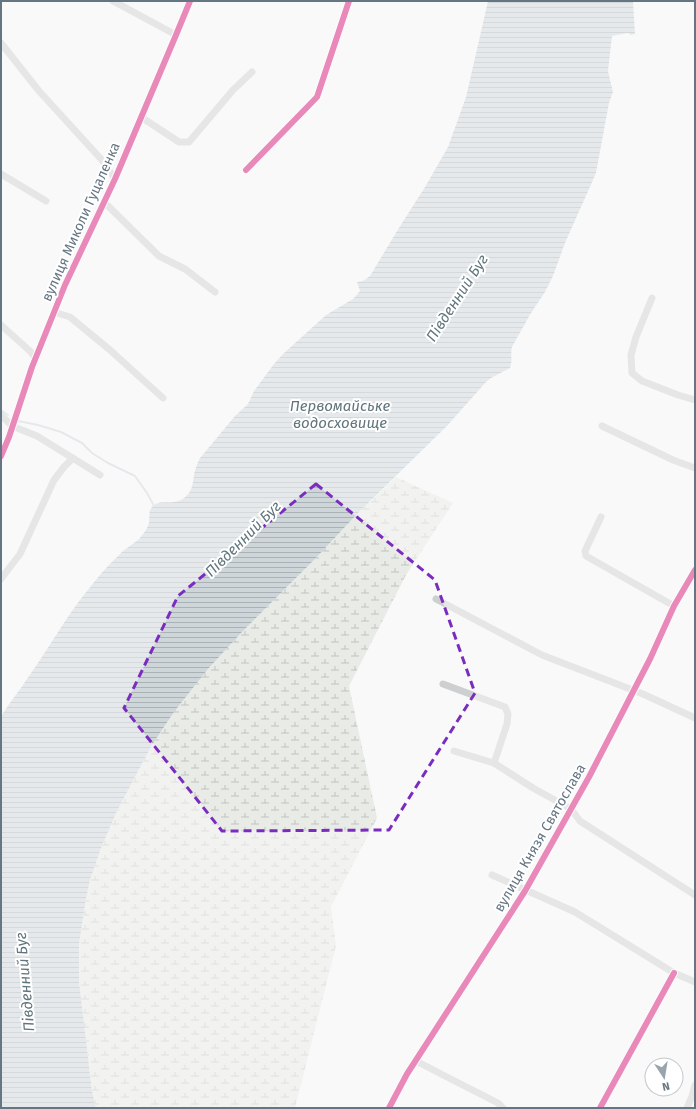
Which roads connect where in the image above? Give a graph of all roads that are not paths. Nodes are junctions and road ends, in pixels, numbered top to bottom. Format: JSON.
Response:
{"nodes":[{"id":1,"x":113,"y":1,"type":"edge"},
{"id":2,"x":190,"y":1,"type":"edge"},
{"id":3,"x":349,"y":1,"type":"edge"},
{"id":4,"x":176,"y":35,"type":"junction"},
{"id":5,"x":1,"y":43,"type":"edge"},
{"id":6,"x":252,"y":72,"type":"dead end"},
{"id":7,"x":141,"y":117,"type":"junction"},
{"id":8,"x":246,"y":170,"type":"dead end"},
{"id":9,"x":1,"y":174,"type":"edge"},
{"id":10,"x":115,"y":179,"type":"junction"},
{"id":11,"x":46,"y":201,"type":"dead end"},
{"id":12,"x":104,"y":202,"type":"junction"},
{"id":13,"x":215,"y":292,"type":"dead end"},
{"id":14,"x":652,"y":298,"type":"dead end"},
{"id":15,"x":54,"y":312,"type":"junction"},
{"id":16,"x":1,"y":325,"type":"edge"},
{"id":17,"x":35,"y":358,"type":"junction"},
{"id":18,"x":163,"y":398,"type":"dead end"},
{"id":19,"x":695,"y":400,"type":"edge"},
{"id":20,"x":1,"y":415,"type":"edge"},
{"id":21,"x":12,"y":426,"type":"junction"},
{"id":22,"x":602,"y":426,"type":"dead end"},
{"id":23,"x":1,"y":456,"type":"edge"},
{"id":24,"x":73,"y":458,"type":"junction"},
{"id":25,"x":695,"y":468,"type":"edge"},
{"id":26,"x":100,"y":475,"type":"dead end"},
{"id":27,"x":600,"y":517,"type":"dead end"},
{"id":28,"x":695,"y":568,"type":"edge"},
{"id":29,"x":1,"y":579,"type":"edge"},
{"id":30,"x":436,"y":599,"type":"dead end"},
{"id":31,"x":674,"y":606,"type":"junction"},
{"id":32,"x":443,"y":684,"type":"dead end"},
{"id":33,"x":634,"y":690,"type":"junction"},
{"id":34,"x":695,"y":718,"type":"edge"},
{"id":35,"x":454,"y":752,"type":"dead end"},
{"id":36,"x":494,"y":764,"type":"junction"},
{"id":37,"x":571,"y":809,"type":"junction"},
{"id":38,"x":492,"y":875,"type":"dead end"},
{"id":39,"x":525,"y":891,"type":"junction"},
{"id":40,"x":695,"y":894,"type":"edge"},
{"id":41,"x":674,"y":973,"type":"junction"},
{"id":42,"x":695,"y":982,"type":"edge"},
{"id":43,"x":416,"y":1060,"type":"junction"},
{"id":44,"x":695,"y":1085,"type":"edge"},
{"id":45,"x":389,"y":1108,"type":"edge"},
{"id":46,"x":504,"y":1108,"type":"edge"},
{"id":47,"x":600,"y":1108,"type":"edge"},
{"id":48,"x":687,"y":1108,"type":"edge"}],
"edges":[{"from":1,"to":4,"type":"street"},
{"from":2,"to":4,"type":"street","name":"вулиця Миколи Гуцаленка"},
{"from":3,"to":8,"type":"street"},
{"from":4,"to":7,"type":"street","name":"вулиця Миколи Гуцаленка"},
{"from":5,"to":10,"type":"street"},
{"from":6,"to":7,"type":"street"},
{"from":7,"to":10,"type":"street","name":"вулиця Миколи Гуцаленка"},
{"from":9,"to":11,"type":"street"},
{"from":10,"to":12,"type":"street","name":"вулиця Миколи Гуцаленка"},
{"from":12,"to":13,"type":"street"},
{"from":12,"to":15,"type":"street","name":"вулиця Миколи Гуцаленка"},
{"from":14,"to":19,"type":"street"},
{"from":15,"to":17,"type":"street","name":"вулиця Миколи Гуцаленка"},
{"from":15,"to":18,"type":"street"},
{"from":16,"to":17,"type":"street"},
{"from":17,"to":21,"type":"street","name":"вулиця Миколи Гуцаленка"},
{"from":20,"to":21,"type":"street"},
{"from":21,"to":23,"type":"street","name":"вулиця Миколи Гуцаленка"},
{"from":21,"to":24,"type":"street"},
{"from":22,"to":25,"type":"street"},
{"from":24,"to":26,"type":"street"},
{"from":24,"to":29,"type":"street"},
{"from":27,"to":31,"type":"street"},
{"from":28,"to":31,"type":"street","name":"вулиця Князя Святослава"},
{"from":30,"to":33,"type":"street"},
{"from":31,"to":33,"type":"street","name":"вулиця Князя Святослава"},
{"from":32,"to":36,"type":"street"},
{"from":33,"to":34,"type":"street"},
{"from":33,"to":37,"type":"street","name":"вулиця Князя Святослава"},
{"from":35,"to":36,"type":"street"},
{"from":36,"to":37,"type":"street"},
{"from":37,"to":39,"type":"street","name":"вулиця Князя Святослава"},
{"from":37,"to":40,"type":"street"},
{"from":38,"to":39,"type":"street"},
{"from":39,"to":41,"type":"street"},
{"from":39,"to":43,"type":"street","name":"вулиця Князя Святослава"},
{"from":41,"to":42,"type":"street"},
{"from":41,"to":47,"type":"street"},
{"from":43,"to":45,"type":"street","name":"вулиця Князя Святослава"},
{"from":43,"to":46,"type":"street"},
{"from":44,"to":48,"type":"street"}]}
